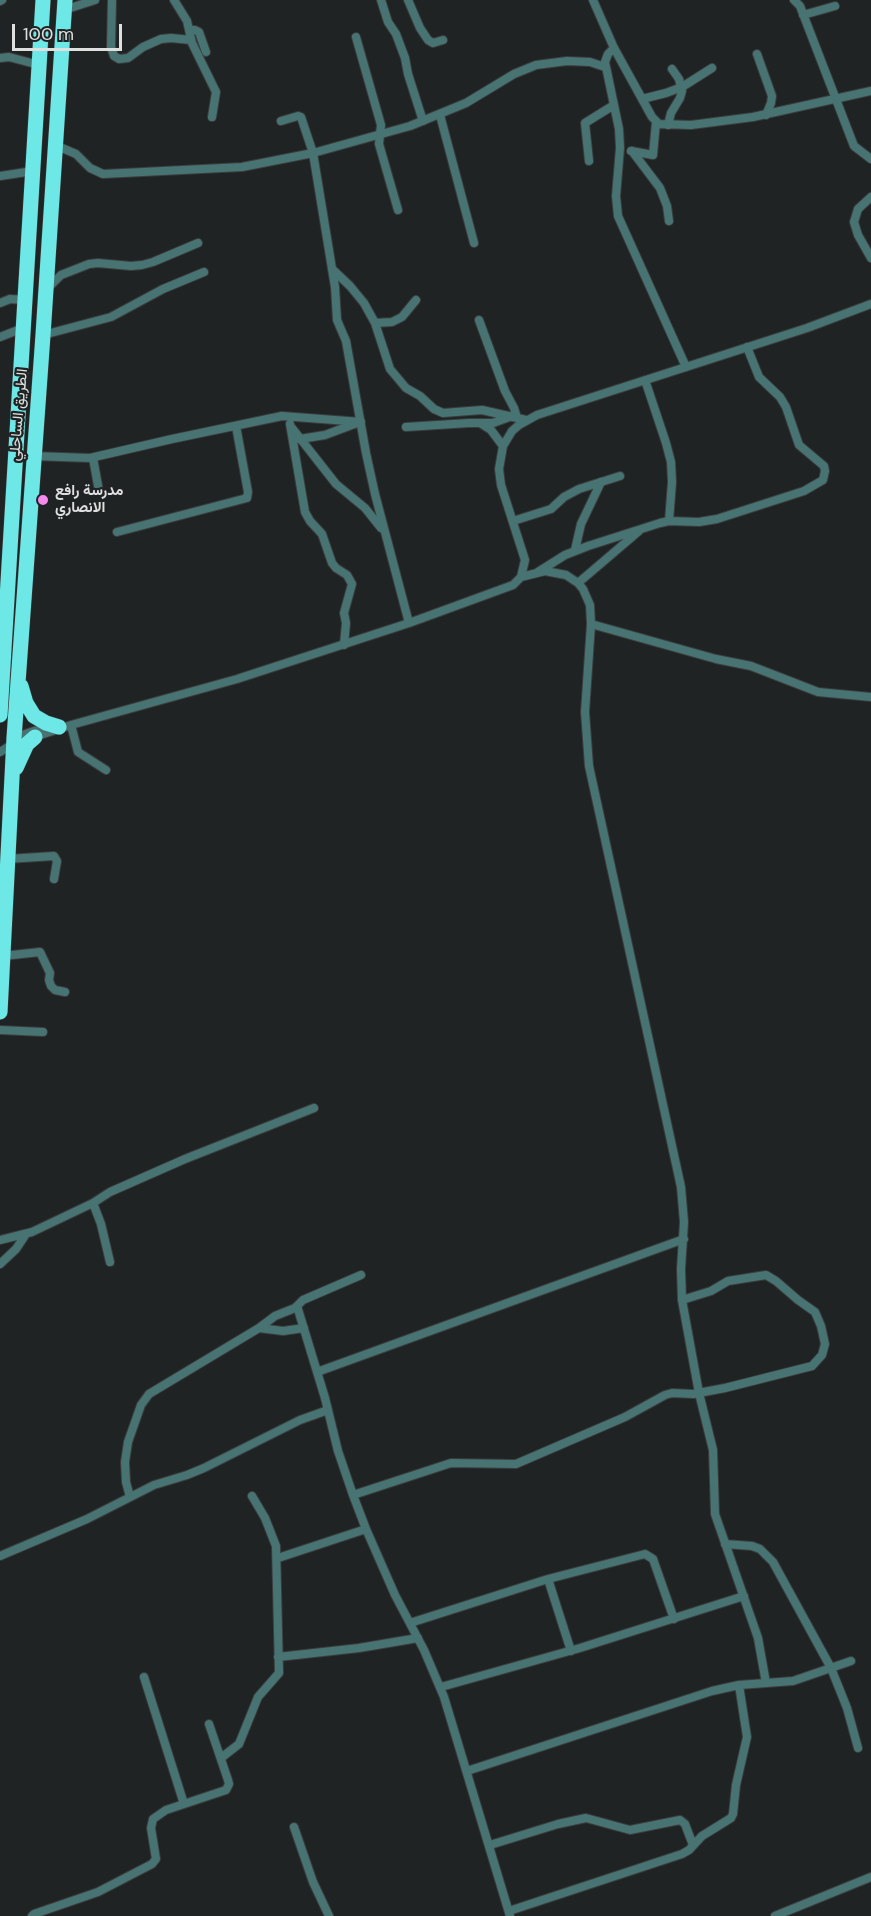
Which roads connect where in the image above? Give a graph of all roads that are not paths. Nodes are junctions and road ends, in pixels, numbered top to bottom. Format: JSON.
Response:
{"nodes":[{"id":1,"x":43,"y":0,"type":"edge"},
{"id":2,"x":95,"y":0,"type":"edge"},
{"id":3,"x":112,"y":0,"type":"edge"},
{"id":4,"x":174,"y":0,"type":"edge"},
{"id":5,"x":381,"y":0,"type":"edge"},
{"id":6,"x":408,"y":0,"type":"edge"},
{"id":7,"x":593,"y":0,"type":"edge"},
{"id":8,"x":794,"y":0,"type":"edge"},
{"id":9,"x":64,"y":5,"type":"edge"},
{"id":10,"x":835,"y":6,"type":"dead end"},
{"id":11,"x":803,"y":15,"type":"junction"},
{"id":12,"x":190,"y":35,"type":"junction"},
{"id":13,"x":356,"y":38,"type":"dead end"},
{"id":14,"x":443,"y":40,"type":"dead end"},
{"id":15,"x":614,"y":48,"type":"junction"},
{"id":16,"x":206,"y":52,"type":"dead end"},
{"id":17,"x":757,"y":54,"type":"dead end"},
{"id":18,"x":0,"y":58,"type":"edge"},
{"id":19,"x":39,"y":64,"type":"junction"},
{"id":20,"x":605,"y":67,"type":"junction"},
{"id":21,"x":712,"y":68,"type":"dead end"},
{"id":22,"x":672,"y":69,"type":"dead end"},
{"id":23,"x":682,"y":87,"type":"junction"},
{"id":24,"x":871,"y":91,"type":"edge"},
{"id":25,"x":642,"y":99,"type":"junction"},
{"id":26,"x":837,"y":99,"type":"junction"},
{"id":27,"x":614,"y":105,"type":"junction"},
{"id":28,"x":440,"y":115,"type":"junction"},
{"id":29,"x":766,"y":115,"type":"junction"},
{"id":30,"x":212,"y":117,"type":"dead end"},
{"id":31,"x":281,"y":121,"type":"dead end"},
{"id":32,"x":423,"y":122,"type":"junction"},
{"id":33,"x":656,"y":122,"type":"junction"},
{"id":34,"x":668,"y":125,"type":"junction"},
{"id":35,"x":379,"y":135,"type":"junction"},
{"id":36,"x":55,"y":145,"type":"junction"},
{"id":37,"x":620,"y":148,"type":"junction"},
{"id":38,"x":632,"y":151,"type":"junction"},
{"id":39,"x":313,"y":153,"type":"junction"},
{"id":40,"x":871,"y":159,"type":"edge"},
{"id":41,"x":589,"y":160,"type":"dead end"},
{"id":42,"x":33,"y":171,"type":"junction"},
{"id":43,"x":0,"y":176,"type":"edge"},
{"id":44,"x":871,"y":197,"type":"edge"},
{"id":45,"x":398,"y":210,"type":"dead end"},
{"id":46,"x":669,"y":220,"type":"dead end"},
{"id":47,"x":198,"y":243,"type":"dead end"},
{"id":48,"x":474,"y":243,"type":"dead end"},
{"id":49,"x":871,"y":258,"type":"edge"},
{"id":50,"x":332,"y":269,"type":"junction"},
{"id":51,"x":204,"y":272,"type":"dead end"},
{"id":52,"x":46,"y":290,"type":"junction"},
{"id":53,"x":25,"y":300,"type":"junction"},
{"id":54,"x":416,"y":300,"type":"dead end"},
{"id":55,"x":0,"y":303,"type":"edge"},
{"id":56,"x":871,"y":304,"type":"edge"},
{"id":57,"x":479,"y":320,"type":"dead end"},
{"id":58,"x":375,"y":323,"type":"junction"},
{"id":59,"x":23,"y":328,"type":"junction"},
{"id":60,"x":43,"y":335,"type":"junction"},
{"id":61,"x":0,"y":337,"type":"edge"},
{"id":62,"x":747,"y":347,"type":"junction"},
{"id":63,"x":686,"y":367,"type":"junction"},
{"id":64,"x":645,"y":380,"type":"junction"},
{"id":65,"x":282,"y":416,"type":"junction"},
{"id":66,"x":518,"y":418,"type":"junction"},
{"id":67,"x":361,"y":422,"type":"junction"},
{"id":68,"x":479,"y":423,"type":"junction"},
{"id":69,"x":290,"y":424,"type":"junction"},
{"id":70,"x":236,"y":426,"type":"junction"},
{"id":71,"x":406,"y":427,"type":"dead end"},
{"id":72,"x":300,"y":439,"type":"junction"},
{"id":73,"x":503,"y":446,"type":"junction"},
{"id":74,"x":33,"y":456,"type":"junction"},
{"id":75,"x":93,"y":458,"type":"junction"},
{"id":76,"x":620,"y":476,"type":"dead end"},
{"id":77,"x":601,"y":482,"type":"junction"},
{"id":78,"x":99,"y":491,"type":"dead end"},
{"id":79,"x":513,"y":521,"type":"junction"},
{"id":80,"x":669,"y":521,"type":"junction"},
{"id":81,"x":642,"y":529,"type":"junction"},
{"id":82,"x":117,"y":532,"type":"dead end"},
{"id":83,"x":384,"y":533,"type":"junction"},
{"id":84,"x":6,"y":539,"type":"edge"},
{"id":85,"x":575,"y":550,"type":"junction"},
{"id":86,"x":5,"y":565,"type":"edge"},
{"id":87,"x":538,"y":573,"type":"junction"},
{"id":88,"x":521,"y":577,"type":"junction"},
{"id":89,"x":578,"y":583,"type":"junction"},
{"id":90,"x":409,"y":623,"type":"junction"},
{"id":91,"x":591,"y":624,"type":"junction"},
{"id":92,"x":344,"y":645,"type":"junction"},
{"id":93,"x":1,"y":674,"type":"edge"},
{"id":94,"x":19,"y":674,"type":"junction"},
{"id":95,"x":871,"y":697,"type":"edge"},
{"id":96,"x":0,"y":715,"type":"edge"},
{"id":97,"x":65,"y":726,"type":"junction"},
{"id":98,"x":35,"y":737,"type":"junction"},
{"id":99,"x":9,"y":742,"type":"edge"},
{"id":100,"x":0,"y":752,"type":"edge"},
{"id":101,"x":106,"y":770,"type":"dead end"},
{"id":102,"x":12,"y":777,"type":"junction"},
{"id":103,"x":7,"y":859,"type":"junction"},
{"id":104,"x":54,"y":879,"type":"dead end"},
{"id":105,"x":3,"y":956,"type":"junction"},
{"id":106,"x":65,"y":992,"type":"dead end"},
{"id":107,"x":0,"y":1012,"type":"edge"},
{"id":108,"x":0,"y":1030,"type":"edge"},
{"id":109,"x":43,"y":1032,"type":"dead end"},
{"id":110,"x":314,"y":1108,"type":"dead end"},
{"id":111,"x":93,"y":1203,"type":"junction"},
{"id":112,"x":26,"y":1234,"type":"junction"},
{"id":113,"x":684,"y":1239,"type":"junction"},
{"id":114,"x":0,"y":1240,"type":"edge"},
{"id":115,"x":110,"y":1262,"type":"dead end"},
{"id":116,"x":0,"y":1264,"type":"edge"},
{"id":117,"x":361,"y":1275,"type":"dead end"},
{"id":118,"x":682,"y":1300,"type":"junction"},
{"id":119,"x":297,"y":1306,"type":"junction"},
{"id":120,"x":304,"y":1328,"type":"junction"},
{"id":121,"x":259,"y":1329,"type":"junction"},
{"id":122,"x":317,"y":1372,"type":"junction"},
{"id":123,"x":699,"y":1393,"type":"junction"},
{"id":124,"x":328,"y":1410,"type":"junction"},
{"id":125,"x":252,"y":1496,"type":"dead end"},
{"id":126,"x":353,"y":1496,"type":"junction"},
{"id":127,"x":130,"y":1497,"type":"junction"},
{"id":128,"x":366,"y":1529,"type":"junction"},
{"id":129,"x":725,"y":1544,"type":"junction"},
{"id":130,"x":0,"y":1557,"type":"edge"},
{"id":131,"x":278,"y":1558,"type":"junction"},
{"id":132,"x":548,"y":1579,"type":"junction"},
{"id":133,"x":744,"y":1596,"type":"junction"},
{"id":134,"x":674,"y":1619,"type":"junction"},
{"id":135,"x":410,"y":1623,"type":"junction"},
{"id":136,"x":418,"y":1638,"type":"junction"},
{"id":137,"x":571,"y":1651,"type":"junction"},
{"id":138,"x":278,"y":1657,"type":"junction"},
{"id":139,"x":851,"y":1661,"type":"dead end"},
{"id":140,"x":831,"y":1668,"type":"junction"},
{"id":141,"x":144,"y":1677,"type":"dead end"},
{"id":142,"x":766,"y":1683,"type":"junction"},
{"id":143,"x":740,"y":1685,"type":"junction"},
{"id":144,"x":441,"y":1687,"type":"junction"},
{"id":145,"x":210,"y":1724,"type":"dead end"},
{"id":146,"x":858,"y":1748,"type":"dead end"},
{"id":147,"x":221,"y":1758,"type":"junction"},
{"id":148,"x":466,"y":1771,"type":"junction"},
{"id":149,"x":184,"y":1804,"type":"junction"},
{"id":150,"x":294,"y":1827,"type":"dead end"},
{"id":151,"x":490,"y":1845,"type":"junction"},
{"id":152,"x":693,"y":1845,"type":"junction"},
{"id":153,"x":871,"y":1877,"type":"edge"},
{"id":154,"x":509,"y":1914,"type":"edge"},
{"id":155,"x":34,"y":1915,"type":"edge"},
{"id":156,"x":329,"y":1916,"type":"edge"},
{"id":157,"x":775,"y":1916,"type":"edge"}],
"edges":[{"from":1,"to":19,"type":"highway","name":"الطريق الساحلي"},
{"from":2,"to":9,"type":"street"},
{"from":3,"to":12,"type":"street"},
{"from":4,"to":12,"type":"street"},
{"from":5,"to":32,"type":"street"},
{"from":6,"to":14,"type":"street"},
{"from":7,"to":15,"type":"street"},
{"from":8,"to":11,"type":"street"},
{"from":9,"to":36,"type":"highway","name":"الطريق الساحلي"},
{"from":10,"to":11,"type":"street"},
{"from":11,"to":26,"type":"street"},
{"from":12,"to":16,"type":"street"},
{"from":12,"to":30,"type":"street"},
{"from":13,"to":35,"type":"street"},
{"from":15,"to":20,"type":"street"},
{"from":15,"to":25,"type":"street"},
{"from":17,"to":29,"type":"street"},
{"from":18,"to":19,"type":"street"},
{"from":19,"to":42,"type":"highway","name":"الطريق الساحلي"},
{"from":20,"to":27,"type":"street"},
{"from":20,"to":28,"type":"street"},
{"from":21,"to":23,"type":"street"},
{"from":22,"to":23,"type":"street"},
{"from":23,"to":25,"type":"street"},
{"from":23,"to":34,"type":"street"},
{"from":24,"to":26,"type":"street"},
{"from":25,"to":33,"type":"street"},
{"from":26,"to":29,"type":"street"},
{"from":26,"to":40,"type":"street"},
{"from":27,"to":37,"type":"street"},
{"from":27,"to":41,"type":"street"},
{"from":28,"to":32,"type":"street"},
{"from":28,"to":48,"type":"street"},
{"from":29,"to":34,"type":"street"},
{"from":31,"to":39,"type":"street"},
{"from":32,"to":35,"type":"street"},
{"from":33,"to":34,"type":"street"},
{"from":33,"to":38,"type":"street"},
{"from":35,"to":39,"type":"street"},
{"from":35,"to":45,"type":"street"},
{"from":36,"to":39,"type":"street"},
{"from":36,"to":52,"type":"highway","name":"الطريق الساحلي"},
{"from":37,"to":38,"type":"street"},
{"from":37,"to":63,"type":"street"},
{"from":38,"to":46,"type":"street"},
{"from":39,"to":50,"type":"street"},
{"from":42,"to":43,"type":"street"},
{"from":42,"to":53,"type":"highway","name":"الطريق الساحلي"},
{"from":44,"to":49,"type":"street"},
{"from":47,"to":52,"type":"street"},
{"from":50,"to":58,"type":"street"},
{"from":50,"to":67,"type":"street"},
{"from":51,"to":60,"type":"street"},
{"from":52,"to":60,"type":"highway","name":"الطريق الساحلي"},
{"from":53,"to":55,"type":"street"},
{"from":53,"to":59,"type":"highway","name":"الطريق الساحلي"},
{"from":54,"to":58,"type":"street"},
{"from":56,"to":62,"type":"street"},
{"from":57,"to":66,"type":"street"},
{"from":58,"to":66,"type":"street"},
{"from":59,"to":61,"type":"street"},
{"from":59,"to":84,"type":"highway","name":"الطريق الساحلي"},
{"from":60,"to":74,"type":"highway","name":"الطريق الساحلي"},
{"from":62,"to":63,"type":"street"},
{"from":62,"to":80,"type":"street"},
{"from":63,"to":64,"type":"street"},
{"from":64,"to":66,"type":"street"},
{"from":64,"to":80,"type":"street"},
{"from":65,"to":67,"type":"street"},
{"from":65,"to":69,"type":"street"},
{"from":65,"to":70,"type":"street"},
{"from":66,"to":68,"type":"street"},
{"from":66,"to":73,"type":"street"},
{"from":67,"to":72,"type":"street"},
{"from":67,"to":83,"type":"street"},
{"from":68,"to":71,"type":"street"},
{"from":68,"to":73,"type":"street"},
{"from":69,"to":72,"type":"street"},
{"from":69,"to":92,"type":"street"},
{"from":70,"to":75,"type":"street"},
{"from":70,"to":82,"type":"street"},
{"from":72,"to":83,"type":"street"},
{"from":73,"to":79,"type":"street"},
{"from":74,"to":75,"type":"street"},
{"from":74,"to":94,"type":"highway","name":"الطريق الساحلي"},
{"from":75,"to":78,"type":"street"},
{"from":76,"to":77,"type":"street"},
{"from":77,"to":79,"type":"street"},
{"from":77,"to":85,"type":"street"},
{"from":79,"to":88,"type":"street"},
{"from":80,"to":81,"type":"street"},
{"from":81,"to":85,"type":"street"},
{"from":81,"to":89,"type":"street"},
{"from":83,"to":90,"type":"street"},
{"from":84,"to":86,"type":"highway","name":"الطريق الساحلي"},
{"from":85,"to":87,"type":"street"},
{"from":86,"to":93,"type":"highway","name":"الطريق الساحلي"},
{"from":87,"to":88,"type":"street"},
{"from":87,"to":89,"type":"street"},
{"from":88,"to":90,"type":"street"},
{"from":89,"to":91,"type":"street"},
{"from":90,"to":92,"type":"street"},
{"from":91,"to":95,"type":"street"},
{"from":91,"to":113,"type":"street"},
{"from":92,"to":97,"type":"street"},
{"from":93,"to":96,"type":"highway","name":"الطريق الساحلي"},
{"from":94,"to":97,"type":"highway"},
{"from":94,"to":99,"type":"highway","name":"الطريق الساحلي"},
{"from":97,"to":98,"type":"street"},
{"from":97,"to":99,"type":"street"},
{"from":97,"to":101,"type":"street"},
{"from":98,"to":99,"type":"street"},
{"from":98,"to":102,"type":"highway"},
{"from":99,"to":100,"type":"street"},
{"from":99,"to":102,"type":"highway","name":"الطريق الساحلي"},
{"from":102,"to":103,"type":"highway","name":"الطريق الساحلي"},
{"from":103,"to":104,"type":"street"},
{"from":103,"to":105,"type":"highway","name":"الطريق الساحلي"},
{"from":105,"to":106,"type":"street"},
{"from":105,"to":107,"type":"highway","name":"الطريق الساحلي"},
{"from":108,"to":109,"type":"street"},
{"from":110,"to":111,"type":"street"},
{"from":111,"to":112,"type":"street"},
{"from":111,"to":115,"type":"street"},
{"from":112,"to":114,"type":"street"},
{"from":112,"to":116,"type":"street"},
{"from":113,"to":118,"type":"street"},
{"from":113,"to":122,"type":"street"},
{"from":117,"to":119,"type":"street"},
{"from":118,"to":123,"type":"street"},
{"from":118,"to":123,"type":"street"},
{"from":119,"to":120,"type":"street"},
{"from":119,"to":121,"type":"street"},
{"from":120,"to":121,"type":"street"},
{"from":120,"to":122,"type":"street"},
{"from":121,"to":127,"type":"street"},
{"from":122,"to":124,"type":"street"},
{"from":123,"to":126,"type":"street"},
{"from":123,"to":129,"type":"street"},
{"from":124,"to":126,"type":"street"},
{"from":124,"to":127,"type":"street"},
{"from":125,"to":131,"type":"street"},
{"from":126,"to":128,"type":"street"},
{"from":127,"to":130,"type":"street"},
{"from":128,"to":131,"type":"street"},
{"from":128,"to":135,"type":"street"},
{"from":129,"to":133,"type":"street"},
{"from":129,"to":140,"type":"street"},
{"from":131,"to":138,"type":"street"},
{"from":132,"to":134,"type":"street"},
{"from":132,"to":135,"type":"street"},
{"from":132,"to":137,"type":"street"},
{"from":133,"to":134,"type":"street"},
{"from":133,"to":142,"type":"street"},
{"from":134,"to":137,"type":"street"},
{"from":135,"to":136,"type":"street"},
{"from":136,"to":138,"type":"street"},
{"from":136,"to":144,"type":"street"},
{"from":137,"to":144,"type":"street"},
{"from":138,"to":147,"type":"street"},
{"from":139,"to":140,"type":"street"},
{"from":140,"to":142,"type":"street"},
{"from":140,"to":146,"type":"street"},
{"from":141,"to":149,"type":"street"},
{"from":142,"to":143,"type":"street"},
{"from":143,"to":148,"type":"street"},
{"from":143,"to":152,"type":"street"},
{"from":144,"to":148,"type":"street"},
{"from":145,"to":147,"type":"street"},
{"from":147,"to":149,"type":"street"},
{"from":148,"to":151,"type":"street"},
{"from":149,"to":155,"type":"street"},
{"from":150,"to":156,"type":"street"},
{"from":151,"to":152,"type":"street"},
{"from":151,"to":154,"type":"street"},
{"from":152,"to":154,"type":"street"},
{"from":153,"to":157,"type":"street"}]}
